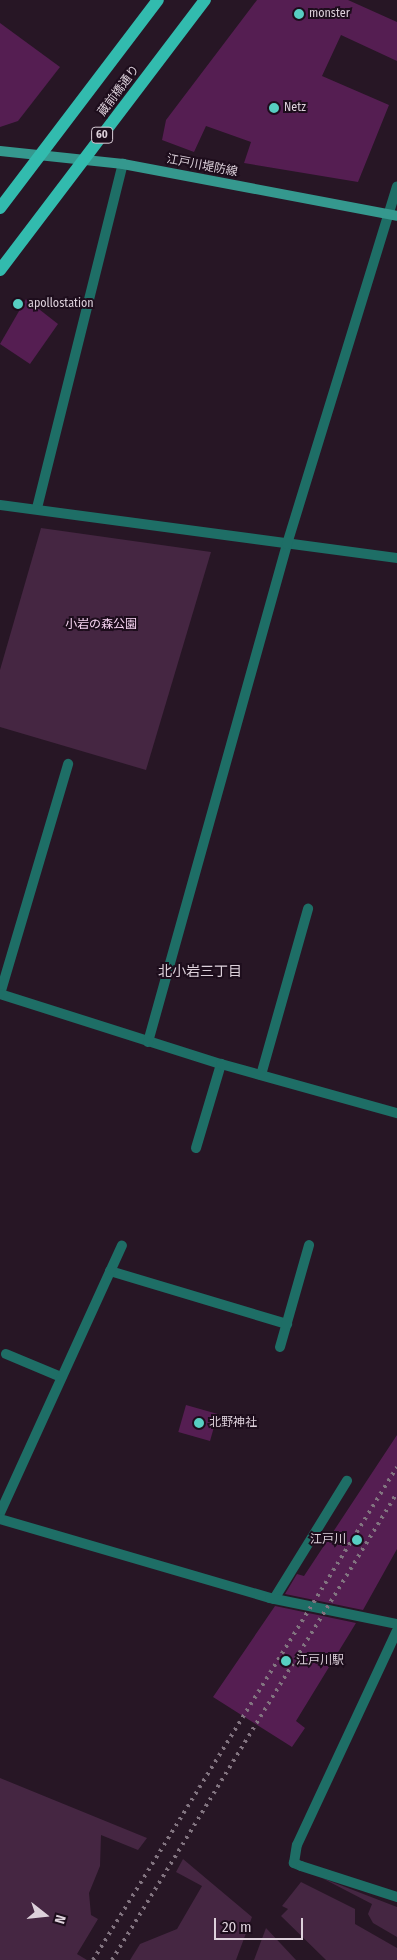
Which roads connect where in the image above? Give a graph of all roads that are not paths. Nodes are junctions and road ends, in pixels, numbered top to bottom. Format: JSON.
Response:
{"nodes":[{"id":1,"x":158,"y":0,"type":"edge"},
{"id":2,"x":205,"y":0,"type":"edge"},
{"id":3,"x":0,"y":151,"type":"edge"},
{"id":4,"x":40,"y":156,"type":"junction"},
{"id":5,"x":83,"y":160,"type":"junction"},
{"id":6,"x":122,"y":164,"type":"junction"},
{"id":7,"x":397,"y":187,"type":"edge"},
{"id":8,"x":0,"y":208,"type":"edge"},
{"id":9,"x":392,"y":215,"type":"edge"},
{"id":10,"x":0,"y":270,"type":"edge"},
{"id":11,"x":0,"y":505,"type":"edge"},
{"id":12,"x":37,"y":508,"type":"junction"},
{"id":13,"x":287,"y":544,"type":"junction"},
{"id":14,"x":397,"y":558,"type":"edge"},
{"id":15,"x":68,"y":764,"type":"dead end"},
{"id":16,"x":308,"y":909,"type":"dead end"},
{"id":17,"x":0,"y":994,"type":"edge"},
{"id":18,"x":148,"y":1042,"type":"junction"},
{"id":19,"x":221,"y":1064,"type":"junction"},
{"id":20,"x":261,"y":1076,"type":"junction"},
{"id":21,"x":397,"y":1113,"type":"edge"},
{"id":22,"x":196,"y":1148,"type":"dead end"},
{"id":23,"x":122,"y":1245,"type":"dead end"},
{"id":24,"x":309,"y":1245,"type":"dead end"},
{"id":25,"x":110,"y":1271,"type":"junction"},
{"id":26,"x":287,"y":1324,"type":"junction"},
{"id":27,"x":280,"y":1347,"type":"dead end"},
{"id":28,"x":6,"y":1354,"type":"dead end"},
{"id":29,"x":61,"y":1377,"type":"junction"},
{"id":30,"x":347,"y":1481,"type":"dead end"},
{"id":31,"x":0,"y":1513,"type":"edge"},
{"id":32,"x":0,"y":1519,"type":"edge"},
{"id":33,"x":274,"y":1598,"type":"junction"},
{"id":34,"x":397,"y":1624,"type":"edge"},
{"id":35,"x":397,"y":1631,"type":"edge"},
{"id":36,"x":397,"y":1897,"type":"edge"}],
"edges":[{"from":1,"to":4,"type":"main road","name":"蔵前橋通り"},
{"from":2,"to":5,"type":"main road","name":"蔵前橋通り","number":"60"},
{"from":3,"to":4,"type":"main road","name":"江戸川堤防線"},
{"from":4,"to":5,"type":"main road","name":"江戸川堤防線"},
{"from":4,"to":8,"type":"main road","name":"蔵前橋通り"},
{"from":5,"to":6,"type":"main road","name":"江戸川堤防線"},
{"from":5,"to":10,"type":"main road","name":"蔵前橋通り","number":"60"},
{"from":6,"to":9,"type":"main road","name":"江戸川堤防線"},
{"from":6,"to":12,"type":"street"},
{"from":7,"to":9,"type":"street"},
{"from":9,"to":13,"type":"street"},
{"from":11,"to":12,"type":"street"},
{"from":12,"to":13,"type":"street"},
{"from":13,"to":14,"type":"street"},
{"from":13,"to":18,"type":"street"},
{"from":15,"to":17,"type":"street"},
{"from":16,"to":20,"type":"street"},
{"from":17,"to":18,"type":"street"},
{"from":18,"to":19,"type":"street"},
{"from":19,"to":20,"type":"street"},
{"from":19,"to":22,"type":"street"},
{"from":20,"to":21,"type":"street"},
{"from":23,"to":25,"type":"street"},
{"from":24,"to":26,"type":"street"},
{"from":25,"to":26,"type":"street"},
{"from":25,"to":29,"type":"street"},
{"from":26,"to":27,"type":"street"},
{"from":28,"to":29,"type":"street"},
{"from":29,"to":31,"type":"street"},
{"from":30,"to":33,"type":"street"},
{"from":32,"to":33,"type":"street"},
{"from":33,"to":34,"type":"street"},
{"from":35,"to":36,"type":"street"}]}
